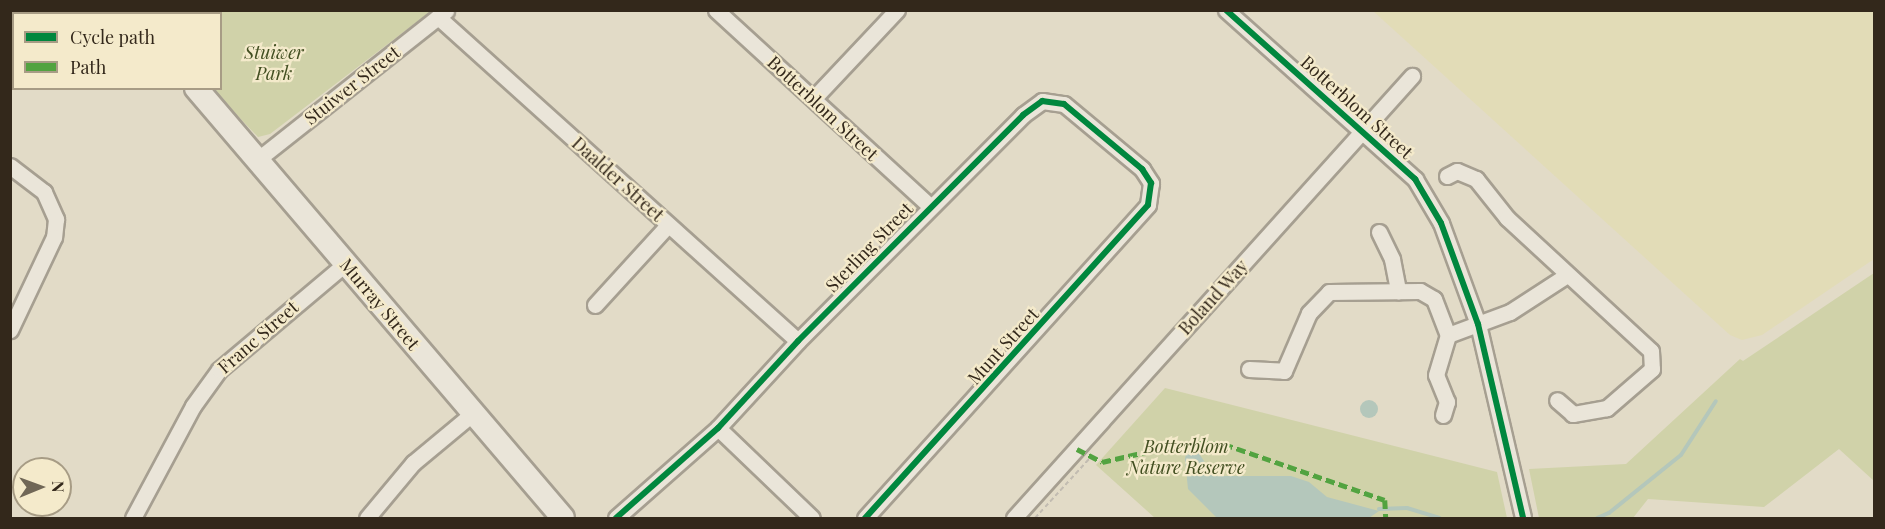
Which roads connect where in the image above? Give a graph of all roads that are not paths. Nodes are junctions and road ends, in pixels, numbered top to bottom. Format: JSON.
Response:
{"nodes":[{"id":1,"x":716,"y":10,"type":"edge"},
{"id":2,"x":897,"y":10,"type":"edge"},
{"id":3,"x":1226,"y":10,"type":"edge"},
{"id":4,"x":442,"y":14,"type":"edge"},
{"id":5,"x":1412,"y":76,"type":"dead end"},
{"id":6,"x":198,"y":90,"type":"edge"},
{"id":7,"x":814,"y":98,"type":"junction"},
{"id":8,"x":1364,"y":130,"type":"junction"},
{"id":9,"x":257,"y":160,"type":"junction"},
{"id":10,"x":10,"y":166,"type":"edge"},
{"id":11,"x":1446,"y":176,"type":"dead end"},
{"id":12,"x":1152,"y":187,"type":"joint"},
{"id":13,"x":930,"y":206,"type":"junction"},
{"id":14,"x":668,"y":225,"type":"junction"},
{"id":15,"x":1378,"y":232,"type":"dead end"},
{"id":16,"x":346,"y":263,"type":"junction"},
{"id":17,"x":1567,"y":275,"type":"junction"},
{"id":18,"x":1398,"y":291,"type":"junction"},
{"id":19,"x":596,"y":305,"type":"dead end"},
{"id":20,"x":1478,"y":324,"type":"junction"},
{"id":21,"x":10,"y":330,"type":"edge"},
{"id":22,"x":1448,"y":335,"type":"junction"},
{"id":23,"x":798,"y":341,"type":"junction"},
{"id":24,"x":1249,"y":369,"type":"dead end"},
{"id":25,"x":1557,"y":400,"type":"dead end"},
{"id":26,"x":471,"y":414,"type":"junction"},
{"id":27,"x":1443,"y":415,"type":"dead end"},
{"id":28,"x":718,"y":428,"type":"junction"},
{"id":29,"x":133,"y":519,"type":"edge"},
{"id":30,"x":367,"y":519,"type":"edge"},
{"id":31,"x":563,"y":519,"type":"edge"},
{"id":32,"x":616,"y":519,"type":"edge"},
{"id":33,"x":812,"y":519,"type":"edge"},
{"id":34,"x":865,"y":519,"type":"edge"},
{"id":35,"x":1014,"y":519,"type":"edge"},
{"id":36,"x":1523,"y":519,"type":"edge"}],
"edges":[{"from":1,"to":7,"type":"street","name":"Botterblom Street"},
{"from":2,"to":7,"type":"street"},
{"from":3,"to":8,"type":"street","name":"Botterblom Street"},
{"from":4,"to":9,"type":"street","name":"Stuiwer Street"},
{"from":4,"to":14,"type":"street","name":"Daalder Street"},
{"from":5,"to":8,"type":"street","name":"Boland Way"},
{"from":6,"to":9,"type":"street","name":"Murray Street"},
{"from":7,"to":13,"type":"street","name":"Botterblom Street"},
{"from":8,"to":20,"type":"street","name":"Botterblom Street"},
{"from":8,"to":35,"type":"street","name":"Boland Way"},
{"from":9,"to":16,"type":"street","name":"Murray Street"},
{"from":10,"to":21,"type":"street"},
{"from":11,"to":17,"type":"street"},
{"from":12,"to":13,"type":"street","name":"Sterling Street"},
{"from":12,"to":34,"type":"street","name":"Munt Street"},
{"from":13,"to":23,"type":"street","name":"Sterling Street"},
{"from":14,"to":19,"type":"street"},
{"from":14,"to":23,"type":"street","name":"Daalder Street"},
{"from":15,"to":18,"type":"street"},
{"from":16,"to":26,"type":"street","name":"Murray Street"},
{"from":16,"to":29,"type":"street","name":"Franc Street"},
{"from":17,"to":20,"type":"street"},
{"from":17,"to":25,"type":"street"},
{"from":18,"to":22,"type":"street"},
{"from":18,"to":24,"type":"street"},
{"from":20,"to":22,"type":"street"},
{"from":20,"to":36,"type":"street","name":"Botterblom Street"},
{"from":22,"to":27,"type":"street"},
{"from":23,"to":28,"type":"street","name":"Sterling Street"},
{"from":26,"to":30,"type":"street"},
{"from":26,"to":31,"type":"street","name":"Murray Street"},
{"from":28,"to":32,"type":"street","name":"Sterling Street"},
{"from":28,"to":33,"type":"street"}]}
